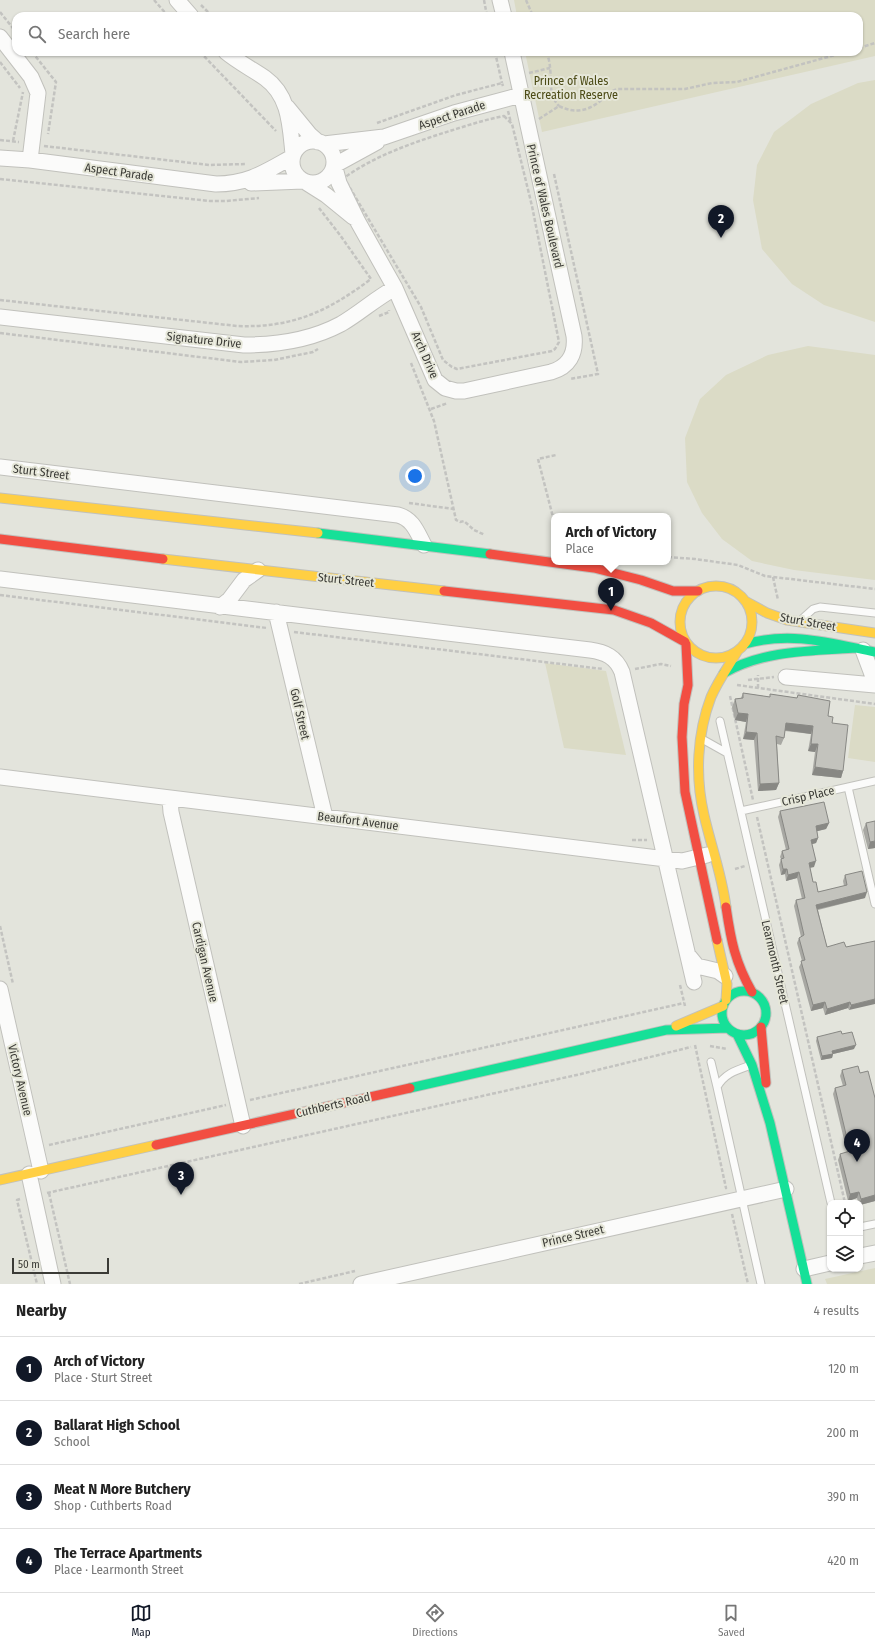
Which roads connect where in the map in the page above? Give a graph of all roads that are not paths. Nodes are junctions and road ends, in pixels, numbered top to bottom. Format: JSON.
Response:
{"nodes":[{"id":1,"x":177,"y":0,"type":"edge"},
{"id":2,"x":500,"y":0,"type":"edge"},
{"id":3,"x":188,"y":12,"type":"edge"},
{"id":4,"x":503,"y":12,"type":"edge"},
{"id":5,"x":0,"y":37,"type":"edge"},
{"id":6,"x":12,"y":52,"type":"edge"},
{"id":7,"x":15,"y":56,"type":"edge"},
{"id":8,"x":232,"y":56,"type":"edge"},
{"id":9,"x":513,"y":56,"type":"edge"},
{"id":10,"x":521,"y":95,"type":"junction"},
{"id":11,"x":287,"y":107,"type":"junction"},
{"id":12,"x":384,"y":137,"type":"junction"},
{"id":13,"x":322,"y":143,"type":"junction"},
{"id":14,"x":293,"y":156,"type":"junction"},
{"id":15,"x":0,"y":158,"type":"edge"},
{"id":16,"x":30,"y":160,"type":"junction"},
{"id":17,"x":335,"y":166,"type":"junction"},
{"id":18,"x":238,"y":182,"type":"junction"},
{"id":19,"x":305,"y":182,"type":"junction"},
{"id":20,"x":358,"y":222,"type":"junction"},
{"id":21,"x":395,"y":288,"type":"junction"},
{"id":22,"x":0,"y":317,"type":"edge"},
{"id":23,"x":570,"y":359,"type":"joint"},
{"id":24,"x":0,"y":467,"type":"edge"},
{"id":25,"x":0,"y":498,"type":"edge"},
{"id":26,"x":0,"y":539,"type":"edge"},
{"id":27,"x":424,"y":545,"type":"junction"},
{"id":28,"x":551,"y":562,"type":"edge"},
{"id":29,"x":572,"y":565,"type":"edge"},
{"id":30,"x":258,"y":570,"type":"junction"},
{"id":31,"x":0,"y":579,"type":"edge"},
{"id":32,"x":698,"y":590,"type":"junction"},
{"id":33,"x":745,"y":601,"type":"junction"},
{"id":34,"x":220,"y":607,"type":"junction"},
{"id":35,"x":276,"y":612,"type":"junction"},
{"id":36,"x":875,"y":613,"type":"edge"},
{"id":37,"x":799,"y":622,"type":"junction"},
{"id":38,"x":875,"y":633,"type":"edge"},
{"id":39,"x":685,"y":643,"type":"junction"},
{"id":40,"x":745,"y":644,"type":"junction"},
{"id":41,"x":865,"y":650,"type":"edge"},
{"id":42,"x":737,"y":652,"type":"junction"},
{"id":43,"x":723,"y":673,"type":"junction"},
{"id":44,"x":786,"y":677,"type":"dead end"},
{"id":45,"x":875,"y":682,"type":"edge"},
{"id":46,"x":875,"y":685,"type":"edge"},
{"id":47,"x":720,"y":722,"type":"dead end"},
{"id":48,"x":700,"y":738,"type":"junction"},
{"id":49,"x":727,"y":753,"type":"junction"},
{"id":50,"x":0,"y":778,"type":"edge"},
{"id":51,"x":875,"y":781,"type":"edge"},
{"id":52,"x":848,"y":787,"type":"junction"},
{"id":53,"x":170,"y":799,"type":"junction"},
{"id":54,"x":741,"y":811,"type":"junction"},
{"id":55,"x":324,"y":817,"type":"junction"},
{"id":56,"x":715,"y":854,"type":"junction"},
{"id":57,"x":699,"y":857,"type":"junction"},
{"id":58,"x":666,"y":859,"type":"junction"},
{"id":59,"x":875,"y":904,"type":"edge"},
{"id":60,"x":686,"y":950,"type":"junction"},
{"id":61,"x":725,"y":976,"type":"junction"},
{"id":62,"x":694,"y":982,"type":"dead end"},
{"id":63,"x":0,"y":989,"type":"edge"},
{"id":64,"x":752,"y":992,"type":"junction"},
{"id":65,"x":724,"y":1003,"type":"junction"},
{"id":66,"x":761,"y":1027,"type":"junction"},
{"id":67,"x":728,"y":1028,"type":"junction"},
{"id":68,"x":666,"y":1030,"type":"junction"},
{"id":69,"x":737,"y":1034,"type":"junction"},
{"id":70,"x":711,"y":1062,"type":"dead end"},
{"id":71,"x":752,"y":1065,"type":"junction"},
{"id":72,"x":717,"y":1087,"type":"junction"},
{"id":73,"x":770,"y":1123,"type":"junction"},
{"id":74,"x":243,"y":1126,"type":"junction"},
{"id":75,"x":35,"y":1173,"type":"junction"},
{"id":76,"x":0,"y":1180,"type":"edge"},
{"id":77,"x":786,"y":1188,"type":"junction"},
{"id":78,"x":741,"y":1198,"type":"junction"},
{"id":79,"x":830,"y":1200,"type":"edge"},
{"id":80,"x":875,"y":1224,"type":"edge"},
{"id":81,"x":863,"y":1226,"type":"edge"},
{"id":82,"x":875,"y":1252,"type":"edge"},
{"id":83,"x":863,"y":1255,"type":"edge"},
{"id":84,"x":827,"y":1264,"type":"edge"},
{"id":85,"x":804,"y":1269,"type":"junction"},
{"id":86,"x":360,"y":1277,"type":"edge"},
{"id":87,"x":53,"y":1284,"type":"edge"},
{"id":88,"x":760,"y":1284,"type":"edge"},
{"id":89,"x":807,"y":1284,"type":"edge"}],
"edges":[{"from":1,"to":3,"type":"street"},
{"from":2,"to":4,"type":"street"},
{"from":5,"to":6,"type":"street"},
{"from":7,"to":16,"type":"street"},
{"from":8,"to":11,"type":"street"},
{"from":9,"to":10,"type":"street","name":"Prince of Wales Boulevard"},
{"from":10,"to":12,"type":"street","name":"Aspect Parade"},
{"from":10,"to":23,"type":"street","name":"Prince of Wales Boulevard"},
{"from":11,"to":13,"type":"street"},
{"from":11,"to":14,"type":"street"},
{"from":12,"to":13,"type":"street","name":"Aspect Parade"},
{"from":12,"to":17,"type":"street","name":"Aspect Parade"},
{"from":13,"to":14,"type":"street"},
{"from":13,"to":17,"type":"street"},
{"from":14,"to":18,"type":"street","name":"Aspect Parade"},
{"from":14,"to":19,"type":"street"},
{"from":15,"to":16,"type":"street","name":"Aspect Parade"},
{"from":16,"to":18,"type":"street","name":"Aspect Parade"},
{"from":17,"to":19,"type":"street"},
{"from":17,"to":20,"type":"street","name":"Arch Drive"},
{"from":18,"to":19,"type":"street","name":"Aspect Parade"},
{"from":19,"to":20,"type":"street","name":"Arch Drive"},
{"from":20,"to":21,"type":"street","name":"Arch Drive"},
{"from":21,"to":22,"type":"street","name":"Signature Drive"},
{"from":21,"to":23,"type":"street","name":"Arch Drive"},
{"from":24,"to":27,"type":"street","name":"Sturt Street"},
{"from":25,"to":27,"type":"street"},
{"from":26,"to":30,"type":"street","name":"Sturt Street"},
{"from":27,"to":28,"type":"street"},
{"from":29,"to":32,"type":"street"},
{"from":30,"to":34,"type":"street"},
{"from":30,"to":39,"type":"street","name":"Sturt Street"},
{"from":31,"to":34,"type":"street"},
{"from":32,"to":33,"type":"street"},
{"from":32,"to":39,"type":"street"},
{"from":33,"to":37,"type":"street","name":"Sturt Street"},
{"from":33,"to":40,"type":"street"},
{"from":34,"to":35,"type":"street"},
{"from":35,"to":55,"type":"street","name":"Golf Street"},
{"from":35,"to":58,"type":"street"},
{"from":36,"to":37,"type":"lane"},
{"from":37,"to":38,"type":"street","name":"Sturt Street"},
{"from":39,"to":42,"type":"street"},
{"from":39,"to":57,"type":"street"},
{"from":40,"to":41,"type":"street","name":"Sturt Street"},
{"from":40,"to":42,"type":"street"},
{"from":41,"to":43,"type":"street"},
{"from":41,"to":45,"type":"street"},
{"from":42,"to":43,"type":"street"},
{"from":43,"to":48,"type":"street"},
{"from":44,"to":46,"type":"street"},
{"from":47,"to":49,"type":"lane","name":"Learmonth Street"},
{"from":48,"to":49,"type":"lane"},
{"from":48,"to":56,"type":"street"},
{"from":49,"to":54,"type":"lane","name":"Learmonth Street"},
{"from":50,"to":53,"type":"street","name":"Beaufort Avenue"},
{"from":51,"to":52,"type":"lane","name":"Crisp Place"},
{"from":52,"to":54,"type":"lane","name":"Crisp Place"},
{"from":52,"to":59,"type":"lane"},
{"from":53,"to":55,"type":"street","name":"Beaufort Avenue"},
{"from":53,"to":74,"type":"street","name":"Cardigan Avenue"},
{"from":54,"to":79,"type":"lane","name":"Learmonth Street"},
{"from":55,"to":58,"type":"street","name":"Beaufort Avenue"},
{"from":56,"to":57,"type":"street","name":"Beaufort Avenue"},
{"from":56,"to":64,"type":"street"},
{"from":57,"to":58,"type":"street","name":"Beaufort Avenue"},
{"from":57,"to":61,"type":"street"},
{"from":58,"to":60,"type":"street"},
{"from":60,"to":61,"type":"street"},
{"from":60,"to":62,"type":"street"},
{"from":61,"to":65,"type":"street"},
{"from":63,"to":75,"type":"street","name":"Victory Avenue"},
{"from":64,"to":65,"type":"street"},
{"from":64,"to":66,"type":"street"},
{"from":65,"to":67,"type":"street"},
{"from":65,"to":68,"type":"street","name":"Cuthberts Road"},
{"from":66,"to":69,"type":"street"},
{"from":66,"to":73,"type":"street"},
{"from":67,"to":68,"type":"street","name":"Cuthberts Road"},
{"from":67,"to":69,"type":"street"},
{"from":68,"to":74,"type":"street","name":"Cuthberts Road"},
{"from":69,"to":71,"type":"street"},
{"from":70,"to":72,"type":"lane"},
{"from":71,"to":72,"type":"lane"},
{"from":71,"to":73,"type":"street"},
{"from":72,"to":78,"type":"lane"},
{"from":73,"to":77,"type":"street"},
{"from":74,"to":75,"type":"street","name":"Cuthberts Road"},
{"from":75,"to":76,"type":"street","name":"Cuthberts Road"},
{"from":75,"to":87,"type":"street","name":"Victory Avenue"},
{"from":77,"to":78,"type":"street","name":"Prince Street"},
{"from":77,"to":85,"type":"street"},
{"from":78,"to":86,"type":"street","name":"Prince Street"},
{"from":78,"to":88,"type":"lane"},
{"from":80,"to":81,"type":"lane"},
{"from":82,"to":83,"type":"street"},
{"from":84,"to":85,"type":"street"},
{"from":85,"to":89,"type":"street"}]}
